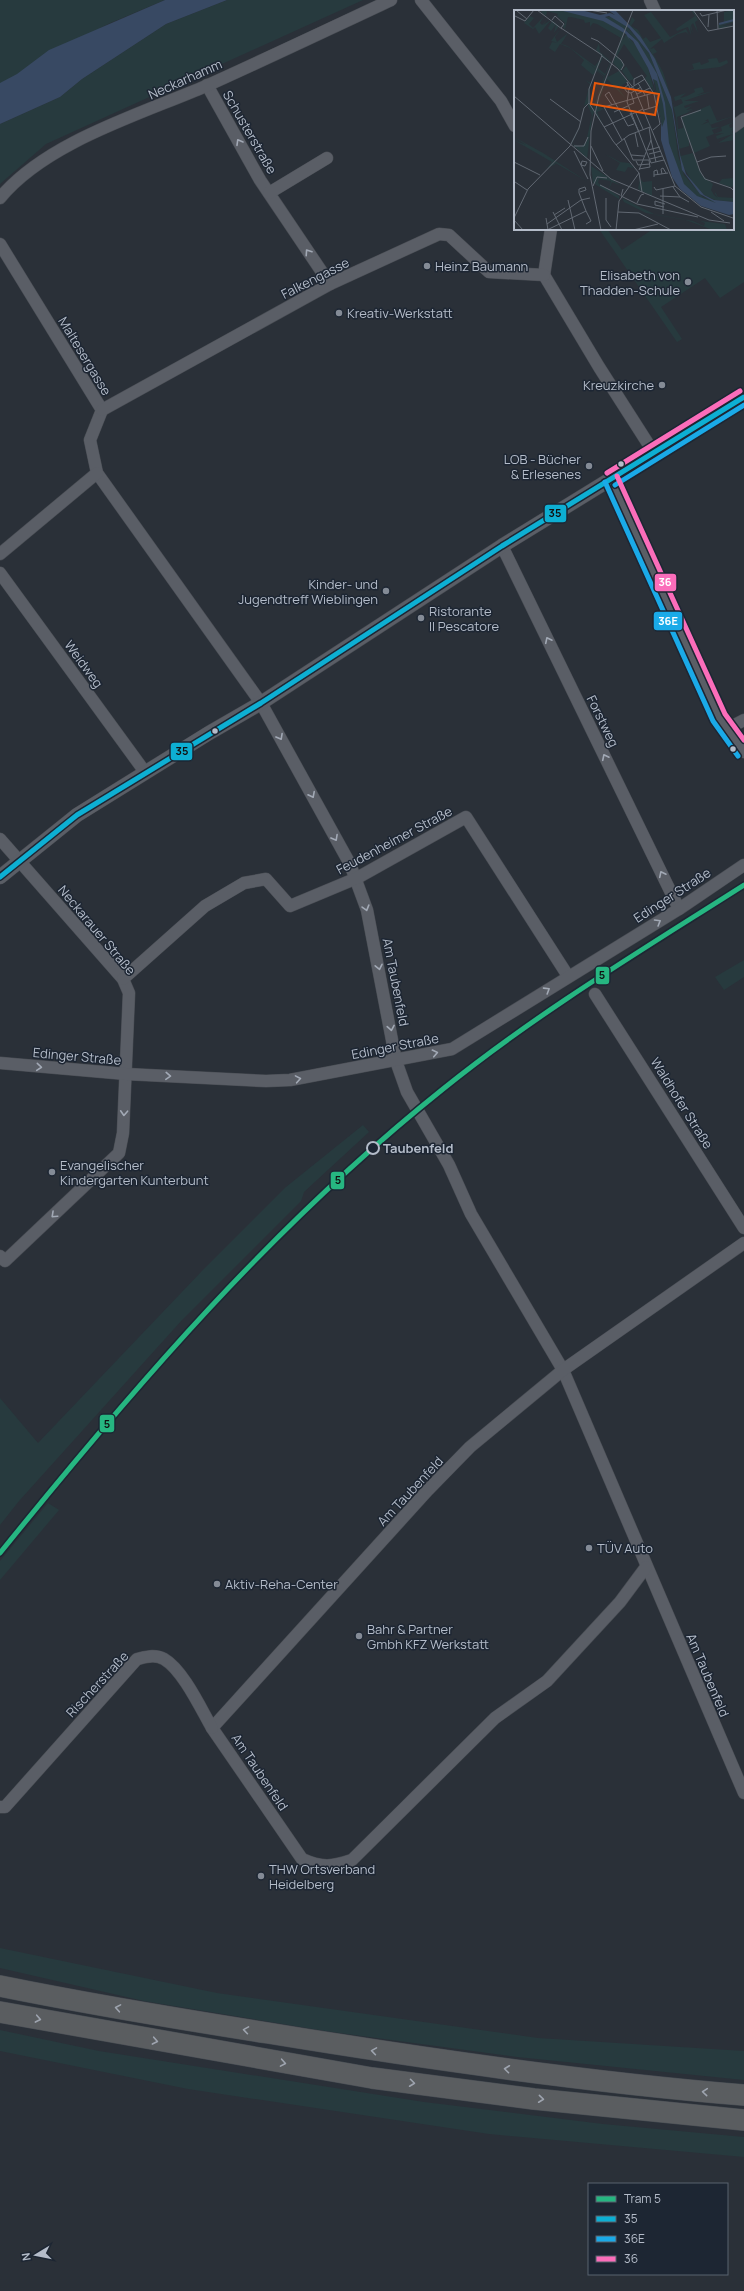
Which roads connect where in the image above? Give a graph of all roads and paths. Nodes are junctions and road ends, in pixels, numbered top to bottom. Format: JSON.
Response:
{"nodes":[{"id":1,"x":391,"y":0,"type":"edge"},
{"id":2,"x":421,"y":0,"type":"edge"},
{"id":3,"x":650,"y":0,"type":"edge"},
{"id":4,"x":655,"y":10,"type":"edge"},
{"id":5,"x":206,"y":85,"type":"junction"},
{"id":6,"x":744,"y":119,"type":"edge"},
{"id":7,"x":514,"y":124,"type":"edge"},
{"id":8,"x":734,"y":126,"type":"edge"},
{"id":9,"x":327,"y":158,"type":"dead end"},
{"id":10,"x":269,"y":193,"type":"junction"},
{"id":11,"x":0,"y":198,"type":"edge"},
{"id":12,"x":551,"y":230,"type":"edge"},
{"id":13,"x":0,"y":244,"type":"edge"},
{"id":14,"x":544,"y":275,"type":"junction"},
{"id":15,"x":330,"y":284,"type":"junction"},
{"id":16,"x":744,"y":397,"type":"edge"},
{"id":17,"x":102,"y":410,"type":"junction"},
{"id":18,"x":654,"y":453,"type":"junction"},
{"id":19,"x":97,"y":473,"type":"junction"},
{"id":20,"x":611,"y":479,"type":"junction"},
{"id":21,"x":502,"y":546,"type":"junction"},
{"id":22,"x":0,"y":554,"type":"edge"},
{"id":23,"x":0,"y":573,"type":"edge"},
{"id":24,"x":261,"y":703,"type":"junction"},
{"id":25,"x":744,"y":720,"type":"edge"},
{"id":26,"x":727,"y":729,"type":"junction"},
{"id":27,"x":744,"y":752,"type":"edge"},
{"id":28,"x":145,"y":772,"type":"junction"},
{"id":29,"x":0,"y":840,"type":"edge"},
{"id":30,"x":19,"y":860,"type":"junction"},
{"id":31,"x":744,"y":865,"type":"edge"},
{"id":32,"x":0,"y":877,"type":"edge"},
{"id":33,"x":357,"y":878,"type":"junction"},
{"id":34,"x":679,"y":909,"type":"junction"},
{"id":35,"x":568,"y":976,"type":"junction"},
{"id":36,"x":123,"y":979,"type":"junction"},
{"id":37,"x":596,"y":994,"type":"dead end"},
{"id":38,"x":396,"y":1061,"type":"junction"},
{"id":39,"x":0,"y":1064,"type":"edge"},
{"id":40,"x":126,"y":1074,"type":"junction"},
{"id":41,"x":744,"y":1228,"type":"edge"},
{"id":42,"x":744,"y":1243,"type":"edge"},
{"id":43,"x":0,"y":1256,"type":"edge"},
{"id":44,"x":563,"y":1370,"type":"junction"},
{"id":45,"x":646,"y":1567,"type":"junction"},
{"id":46,"x":212,"y":1728,"type":"junction"},
{"id":47,"x":744,"y":1793,"type":"edge"},
{"id":48,"x":0,"y":1807,"type":"edge"},
{"id":49,"x":0,"y":1986,"type":"edge"},
{"id":50,"x":0,"y":2012,"type":"edge"},
{"id":51,"x":744,"y":2095,"type":"edge"},
{"id":52,"x":744,"y":2120,"type":"edge"}],
"edges":[{"from":1,"to":5,"type":"street","name":"Neckarhamm"},
{"from":2,"to":7,"type":"street"},
{"from":3,"to":4,"type":"street"},
{"from":10,"to":5,"type":"street","name":"Schusterstraße","one_way":true},
{"from":5,"to":11,"type":"street","name":"Neckarhamm"},
{"from":6,"to":8,"type":"street"},
{"from":9,"to":10,"type":"street","name":"Schusterstraße"},
{"from":15,"to":10,"type":"street","name":"Schusterstraße","one_way":true},
{"from":12,"to":14,"type":"street"},
{"from":13,"to":17,"type":"street","name":"Maltesergasse"},
{"from":14,"to":15,"type":"street","name":"Falkengasse"},
{"from":14,"to":18,"type":"street"},
{"from":15,"to":17,"type":"street","name":"Falkengasse"},
{"from":16,"to":18,"type":"street"},
{"from":17,"to":19,"type":"street","name":"Maltesergasse"},
{"from":18,"to":20,"type":"street"},
{"from":19,"to":22,"type":"street"},
{"from":19,"to":24,"type":"street","name":"Maltesergasse"},
{"from":20,"to":21,"type":"street"},
{"from":20,"to":26,"type":"street"},
{"from":21,"to":24,"type":"street"},
{"from":34,"to":21,"type":"street","name":"Forstweg","one_way":true},
{"from":23,"to":28,"type":"street","name":"Weidweg"},
{"from":24,"to":28,"type":"street"},
{"from":24,"to":33,"type":"street","name":"Am Taubenfeld","one_way":true},
{"from":25,"to":26,"type":"street"},
{"from":26,"to":27,"type":"street"},
{"from":28,"to":30,"type":"street"},
{"from":29,"to":30,"type":"street","name":"Neckarauer Straße"},
{"from":30,"to":32,"type":"street"},
{"from":30,"to":36,"type":"street","name":"Neckarauer Straße"},
{"from":31,"to":34,"type":"street","name":"Edinger Straße"},
{"from":33,"to":35,"type":"street","name":"Feudenheimer Straße"},
{"from":33,"to":36,"type":"street","name":"Feudenheimer Straße"},
{"from":33,"to":38,"type":"street","name":"Am Taubenfeld","one_way":true},
{"from":35,"to":34,"type":"street","name":"Edinger Straße","one_way":true},
{"from":38,"to":35,"type":"street","name":"Edinger Straße","one_way":true},
{"from":36,"to":40,"type":"street","name":"Neckarauer Straße"},
{"from":37,"to":41,"type":"street","name":"Waldhofer Straße"},
{"from":40,"to":38,"type":"street","name":"Edinger Straße","one_way":true},
{"from":38,"to":44,"type":"street","name":"Am Taubenfeld"},
{"from":39,"to":40,"type":"street","name":"Edinger Straße","one_way":true},
{"from":40,"to":43,"type":"street","name":"Neckarauer Straße","one_way":true},
{"from":42,"to":44,"type":"street"},
{"from":44,"to":45,"type":"street","name":"Am Taubenfeld"},
{"from":44,"to":46,"type":"street","name":"Am Taubenfeld"},
{"from":45,"to":46,"type":"street","name":"Am Taubenfeld"},
{"from":45,"to":47,"type":"street","name":"Am Taubenfeld"},
{"from":46,"to":48,"type":"street","name":"Rischerstraße"},
{"from":51,"to":49,"type":"highway","one_way":true},
{"from":50,"to":52,"type":"highway","one_way":true}]}
